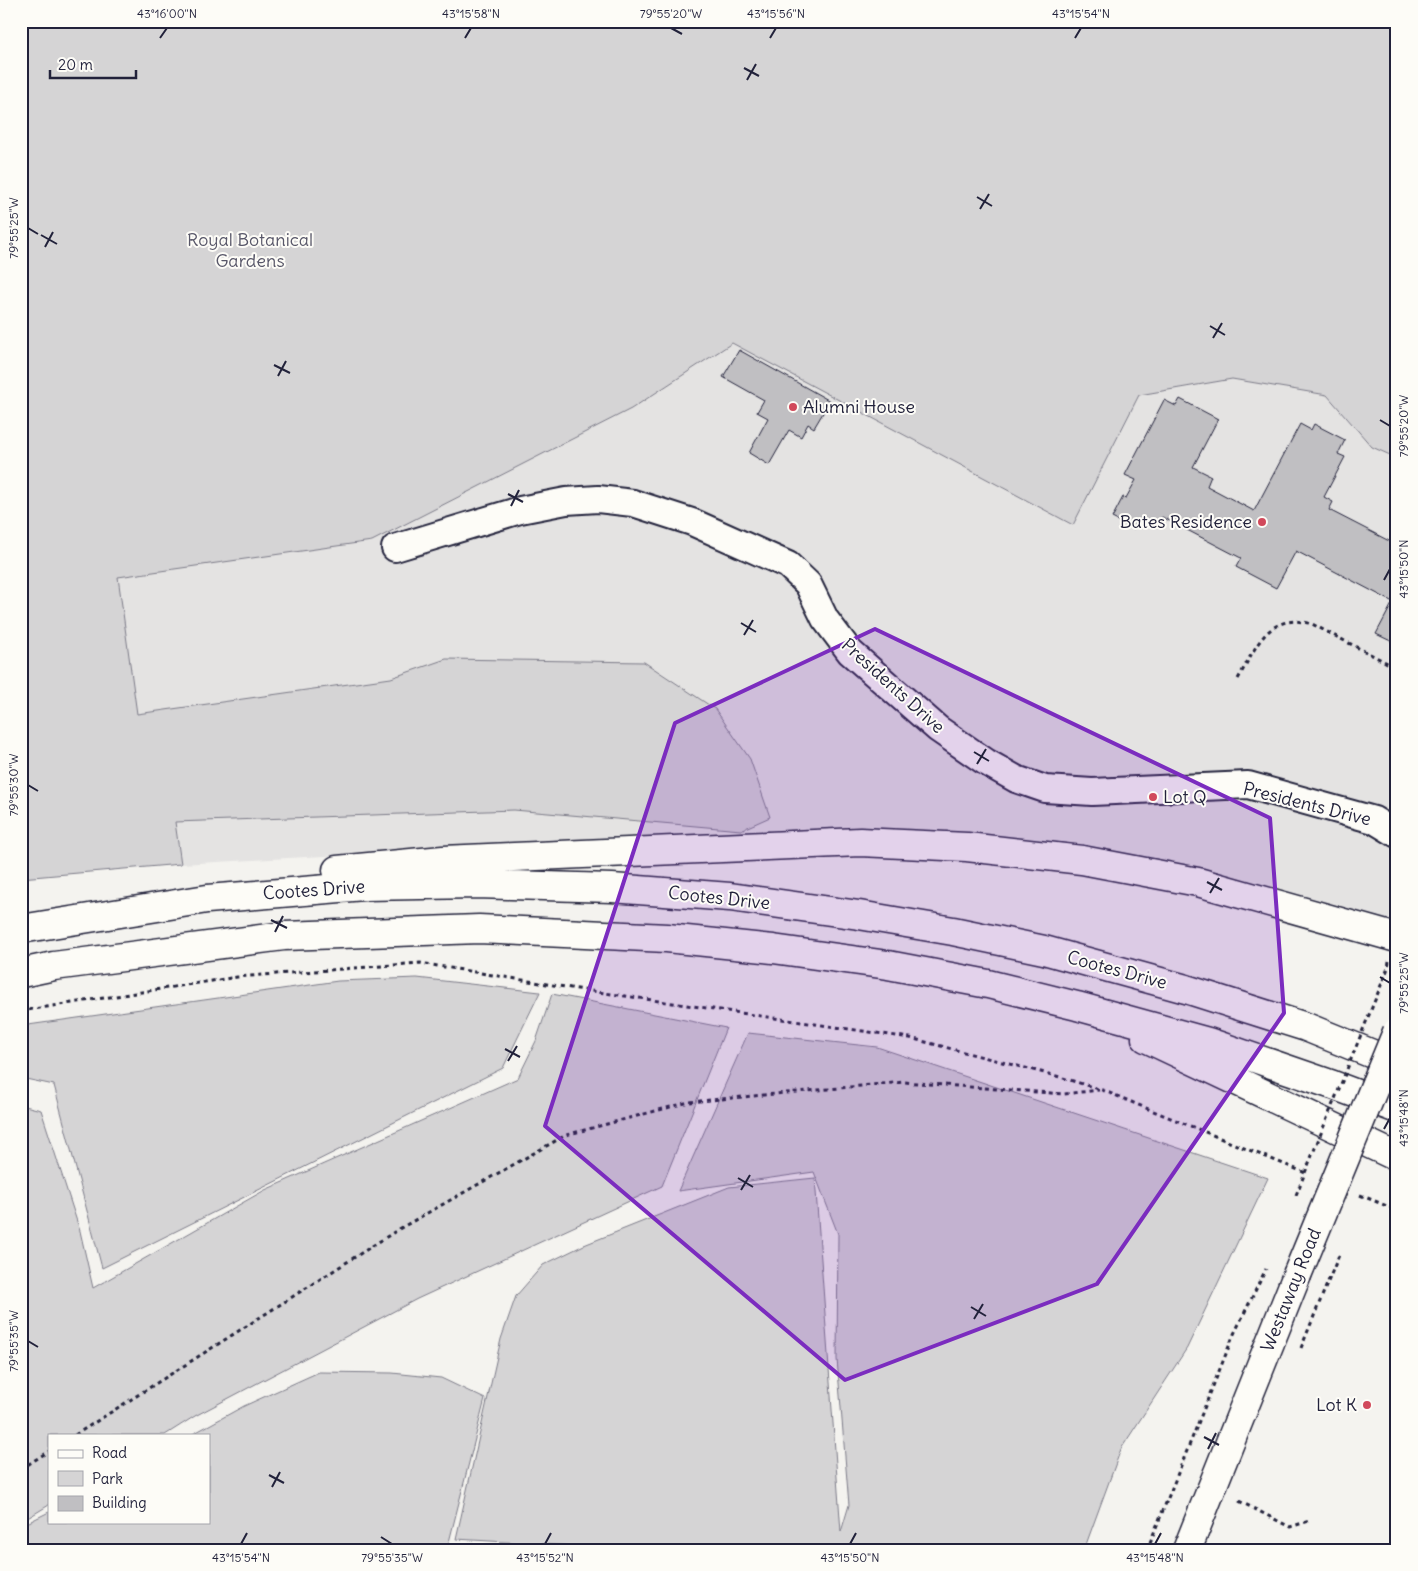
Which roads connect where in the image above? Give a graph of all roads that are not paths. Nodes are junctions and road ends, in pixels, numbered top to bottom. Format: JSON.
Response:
{"nodes":[{"id":1,"x":394,"y":548,"type":"dead end"},
{"id":2,"x":1397,"y":834,"type":"edge"},
{"id":3,"x":207,"y":899,"type":"junction"},
{"id":4,"x":21,"y":929,"type":"edge"},
{"id":5,"x":1393,"y":949,"type":"edge"},
{"id":6,"x":21,"y":973,"type":"edge"},
{"id":7,"x":1077,"y":1006,"type":"junction"},
{"id":8,"x":1397,"y":1032,"type":"edge"},
{"id":9,"x":1397,"y":1064,"type":"edge"},
{"id":10,"x":1397,"y":1110,"type":"edge"},
{"id":11,"x":1397,"y":1157,"type":"edge"},
{"id":12,"x":1187,"y":1550,"type":"edge"}],
"edges":[{"from":1,"to":2,"type":"street","name":"Presidents Drive"},
{"from":3,"to":4,"type":"main road","name":"Cootes Drive"},
{"from":3,"to":5,"type":"main road"},
{"from":3,"to":9,"type":"main road","name":"Cootes Drive"},
{"from":6,"to":7,"type":"main road"},
{"from":7,"to":10,"type":"main road"},
{"from":7,"to":11,"type":"main road"},
{"from":8,"to":12,"type":"main road","name":"Westaway Road","bridge":true}]}
